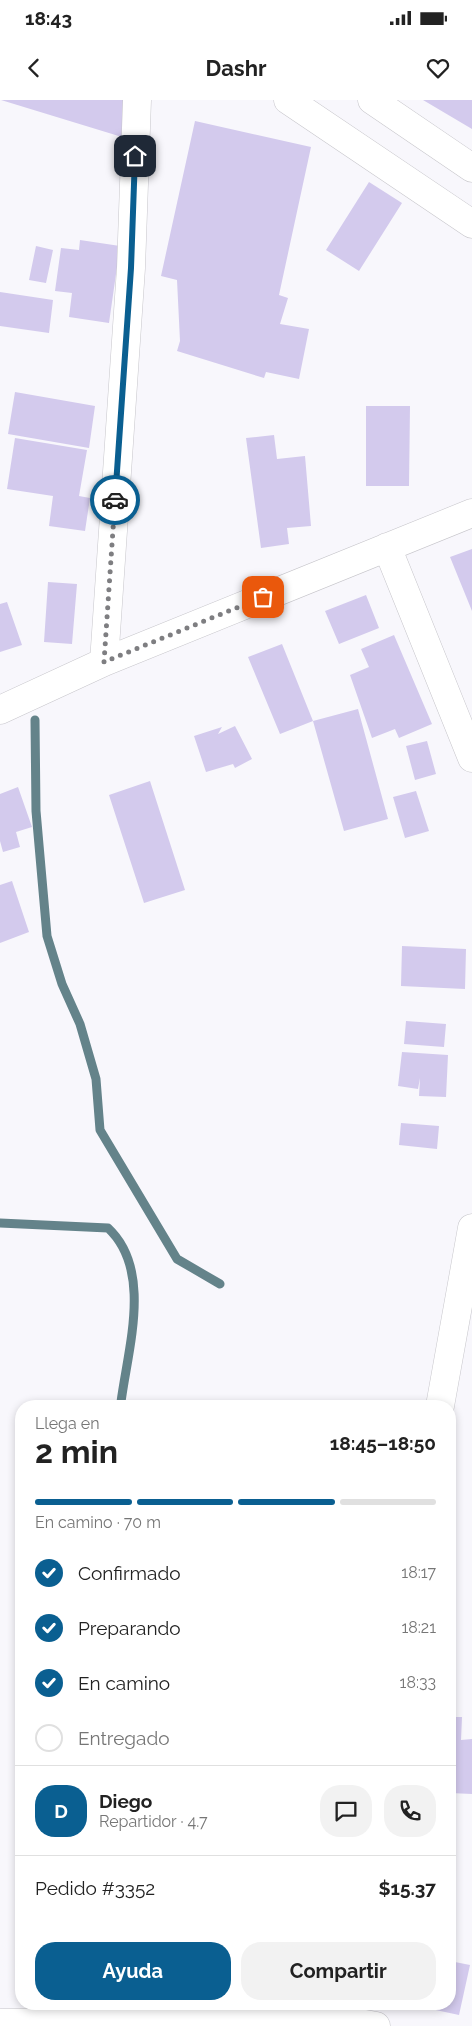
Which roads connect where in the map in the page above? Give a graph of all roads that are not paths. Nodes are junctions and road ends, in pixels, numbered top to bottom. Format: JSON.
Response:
{"nodes":[{"id":1,"x":137,"y":100,"type":"edge"},
{"id":2,"x":288,"y":100,"type":"edge"},
{"id":3,"x":372,"y":100,"type":"edge"},
{"id":4,"x":472,"y":168,"type":"edge"},
{"id":5,"x":472,"y":224,"type":"edge"},
{"id":6,"x":472,"y":513,"type":"edge"},
{"id":7,"x":387,"y":546,"type":"junction"},
{"id":8,"x":104,"y":662,"type":"junction"},
{"id":9,"x":0,"y":710,"type":"edge"},
{"id":10,"x":472,"y":758,"type":"edge"},
{"id":11,"x":472,"y":1228,"type":"edge"},
{"id":12,"x":441,"y":1400,"type":"edge"},
{"id":13,"x":332,"y":2016,"type":"edge"},
{"id":14,"x":0,"y":2023,"type":"edge"},
{"id":15,"x":376,"y":2026,"type":"edge"}],
"edges":[{"from":1,"to":8,"type":"street"},
{"from":2,"to":5,"type":"street"},
{"from":3,"to":4,"type":"street"},
{"from":6,"to":7,"type":"street"},
{"from":7,"to":8,"type":"street"},
{"from":7,"to":10,"type":"street"},
{"from":8,"to":9,"type":"street"},
{"from":11,"to":12,"type":"street"},
{"from":13,"to":14,"type":"street"},
{"from":13,"to":15,"type":"street"}]}
